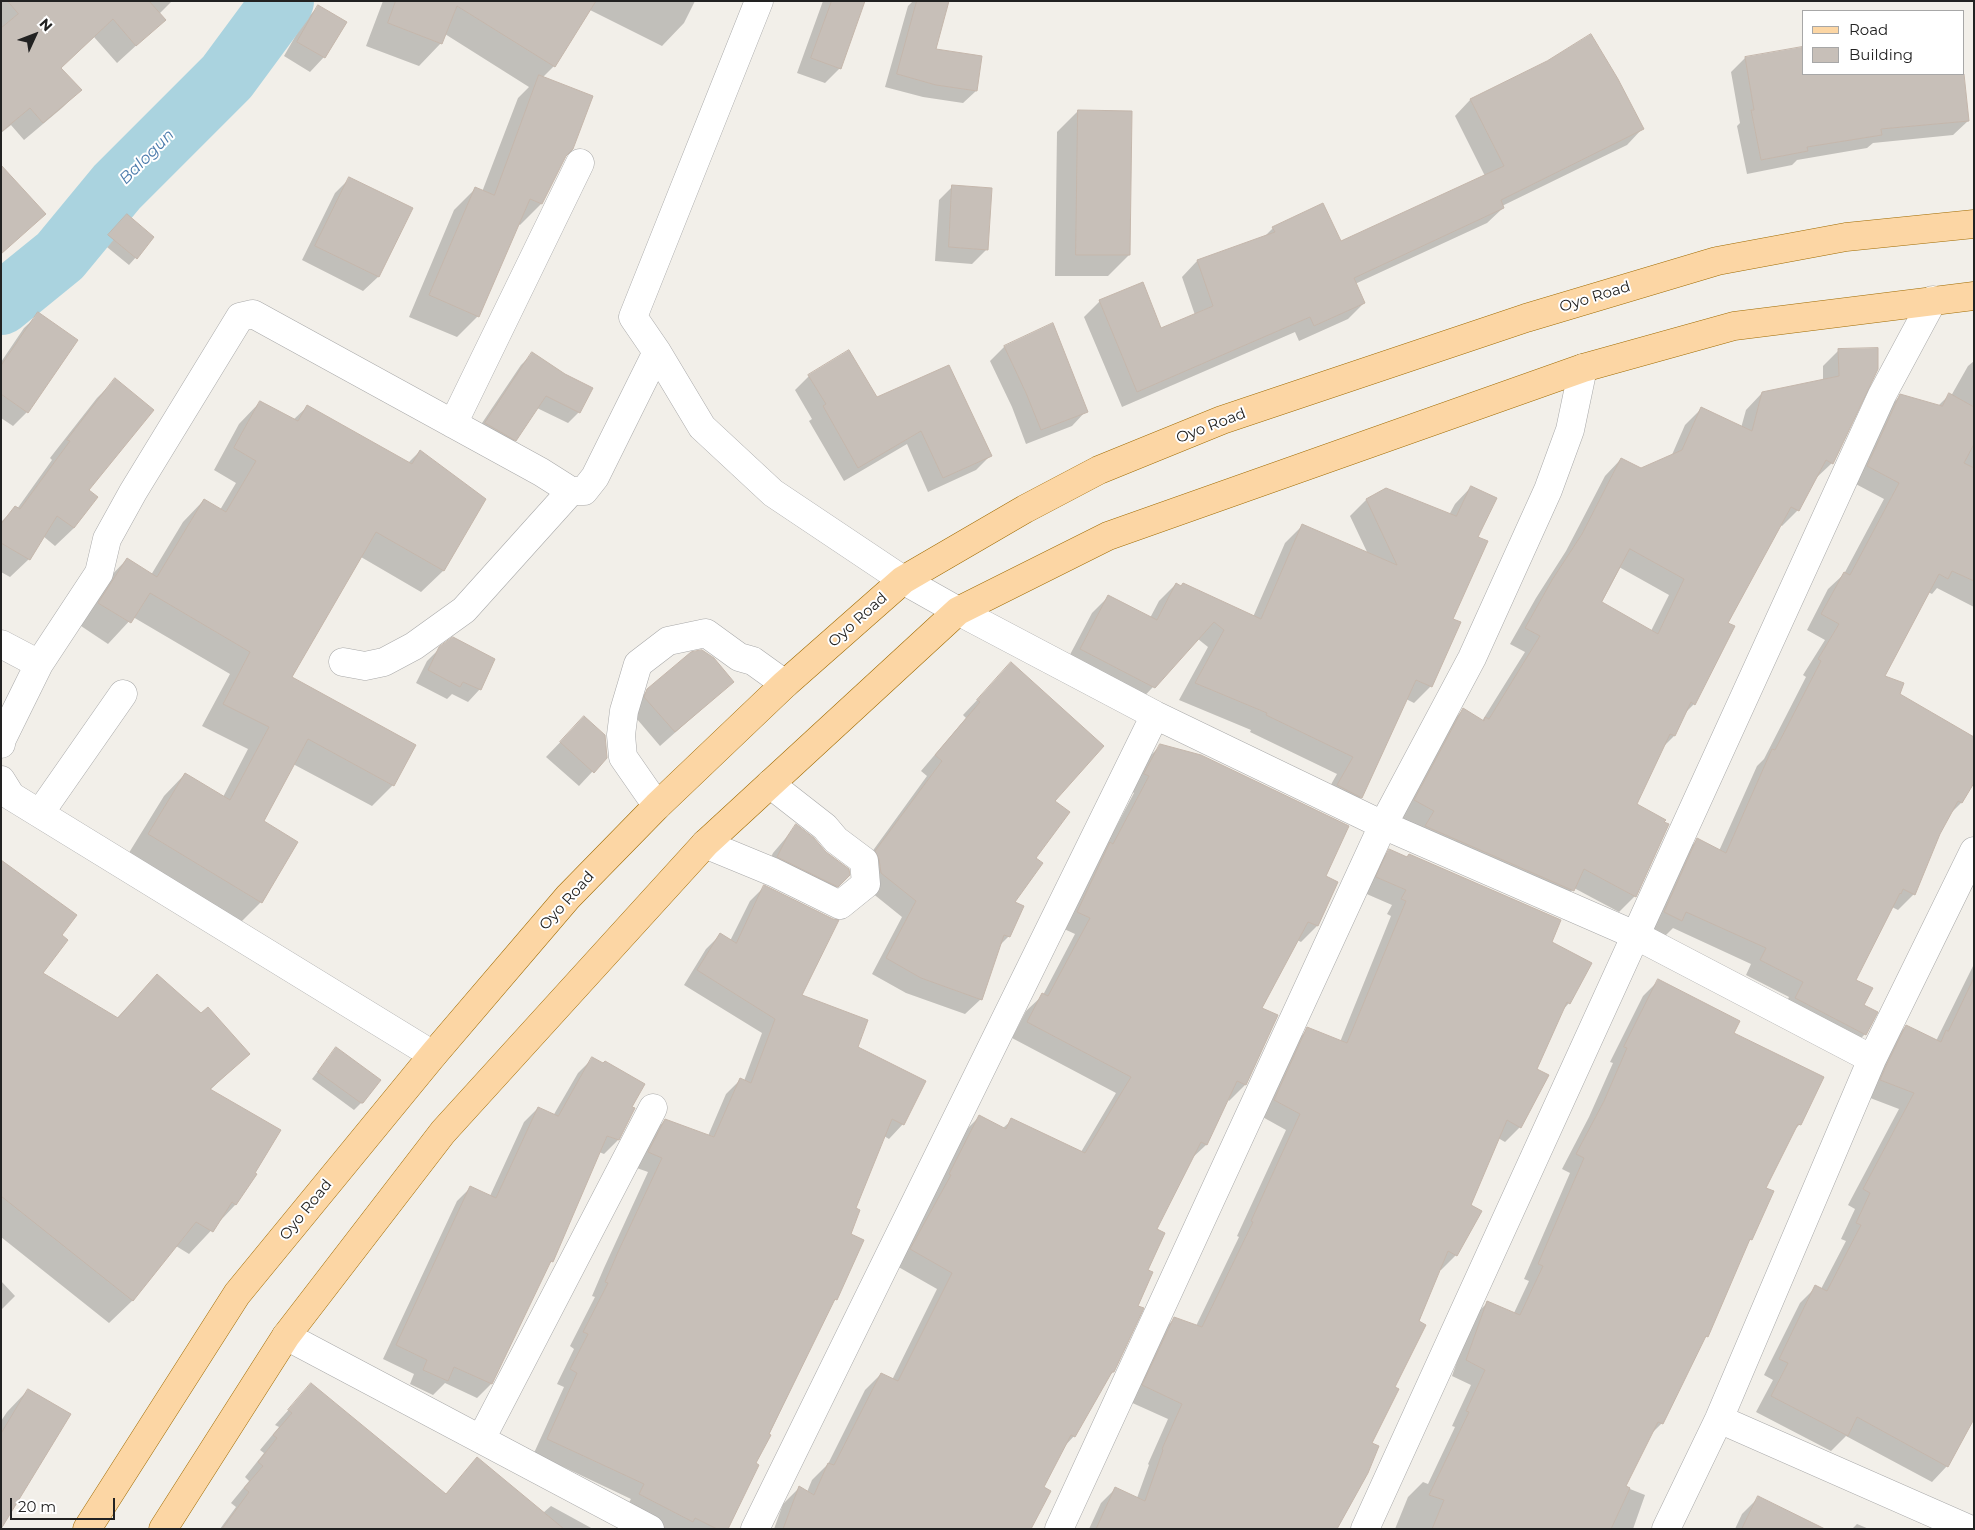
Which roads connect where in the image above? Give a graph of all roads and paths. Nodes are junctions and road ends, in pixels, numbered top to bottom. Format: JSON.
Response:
{"nodes":[{"id":1,"x":759,"y":1,"type":"edge"},
{"id":2,"x":580,"y":163,"type":"dead end"},
{"id":3,"x":1974,"y":224,"type":"edge"},
{"id":4,"x":1974,"y":296,"type":"edge"},
{"id":5,"x":1933,"y":300,"type":"junction"},
{"id":6,"x":658,"y":352,"type":"junction"},
{"id":7,"x":1583,"y":368,"type":"junction"},
{"id":8,"x":453,"y":424,"type":"junction"},
{"id":9,"x":571,"y":490,"type":"junction"},
{"id":10,"x":903,"y":580,"type":"junction"},
{"id":11,"x":958,"y":611,"type":"junction"},
{"id":12,"x":1,"y":644,"type":"edge"},
{"id":13,"x":344,"y":662,"type":"dead end"},
{"id":14,"x":38,"y":664,"type":"junction"},
{"id":15,"x":785,"y":684,"type":"junction"},
{"id":16,"x":123,"y":694,"type":"dead end"},
{"id":17,"x":1155,"y":715,"type":"junction"},
{"id":18,"x":2,"y":739,"type":"edge"},
{"id":19,"x":1,"y":744,"type":"edge"},
{"id":20,"x":1,"y":780,"type":"edge"},
{"id":21,"x":770,"y":784,"type":"junction"},
{"id":22,"x":657,"y":806,"type":"junction"},
{"id":23,"x":40,"y":813,"type":"junction"},
{"id":24,"x":1383,"y":825,"type":"junction"},
{"id":25,"x":705,"y":844,"type":"junction"},
{"id":26,"x":1974,"y":851,"type":"edge"},
{"id":27,"x":1635,"y":935,"type":"junction"},
{"id":28,"x":433,"y":1055,"type":"junction"},
{"id":29,"x":1872,"y":1060,"type":"junction"},
{"id":30,"x":653,"y":1108,"type":"dead end"},
{"id":31,"x":286,"y":1336,"type":"junction"},
{"id":32,"x":1719,"y":1419,"type":"junction"},
{"id":33,"x":481,"y":1439,"type":"junction"},
{"id":34,"x":1970,"y":1523,"type":"edge"},
{"id":35,"x":87,"y":1529,"type":"edge"},
{"id":36,"x":163,"y":1529,"type":"edge"},
{"id":37,"x":650,"y":1529,"type":"edge"},
{"id":38,"x":755,"y":1529,"type":"edge"},
{"id":39,"x":1059,"y":1529,"type":"edge"},
{"id":40,"x":1365,"y":1529,"type":"edge"},
{"id":41,"x":1666,"y":1529,"type":"edge"}],
"edges":[{"from":1,"to":6,"type":"street"},
{"from":2,"to":8,"type":"street"},
{"from":3,"to":10,"type":"main road","name":"Oyo Road"},
{"from":4,"to":5,"type":"main road"},
{"from":5,"to":7,"type":"main road"},
{"from":5,"to":27,"type":"street"},
{"from":6,"to":9,"type":"street"},
{"from":6,"to":10,"type":"street"},
{"from":7,"to":11,"type":"main road"},
{"from":7,"to":24,"type":"street"},
{"from":8,"to":9,"type":"street"},
{"from":8,"to":14,"type":"street"},
{"from":9,"to":13,"type":"street"},
{"from":10,"to":11,"type":"street"},
{"from":10,"to":15,"type":"main road","name":"Oyo Road"},
{"from":11,"to":17,"type":"street"},
{"from":11,"to":21,"type":"main road"},
{"from":12,"to":14,"type":"street"},
{"from":14,"to":18,"type":"street"},
{"from":15,"to":22,"type":"main road","name":"Oyo Road"},
{"from":15,"to":22,"type":"street"},
{"from":16,"to":23,"type":"street"},
{"from":17,"to":24,"type":"street"},
{"from":17,"to":38,"type":"street"},
{"from":18,"to":19,"type":"street"},
{"from":20,"to":23,"type":"street"},
{"from":21,"to":25,"type":"main road"},
{"from":21,"to":25,"type":"street"},
{"from":22,"to":28,"type":"main road","name":"Oyo Road"},
{"from":23,"to":28,"type":"street"},
{"from":24,"to":27,"type":"street"},
{"from":24,"to":39,"type":"street"},
{"from":25,"to":31,"type":"main road"},
{"from":26,"to":29,"type":"street"},
{"from":27,"to":29,"type":"street"},
{"from":27,"to":40,"type":"street"},
{"from":28,"to":35,"type":"main road","name":"Oyo Road"},
{"from":29,"to":32,"type":"street"},
{"from":30,"to":33,"type":"street"},
{"from":31,"to":33,"type":"street"},
{"from":31,"to":36,"type":"main road"},
{"from":32,"to":34,"type":"street"},
{"from":32,"to":41,"type":"street"},
{"from":33,"to":37,"type":"street"}]}
